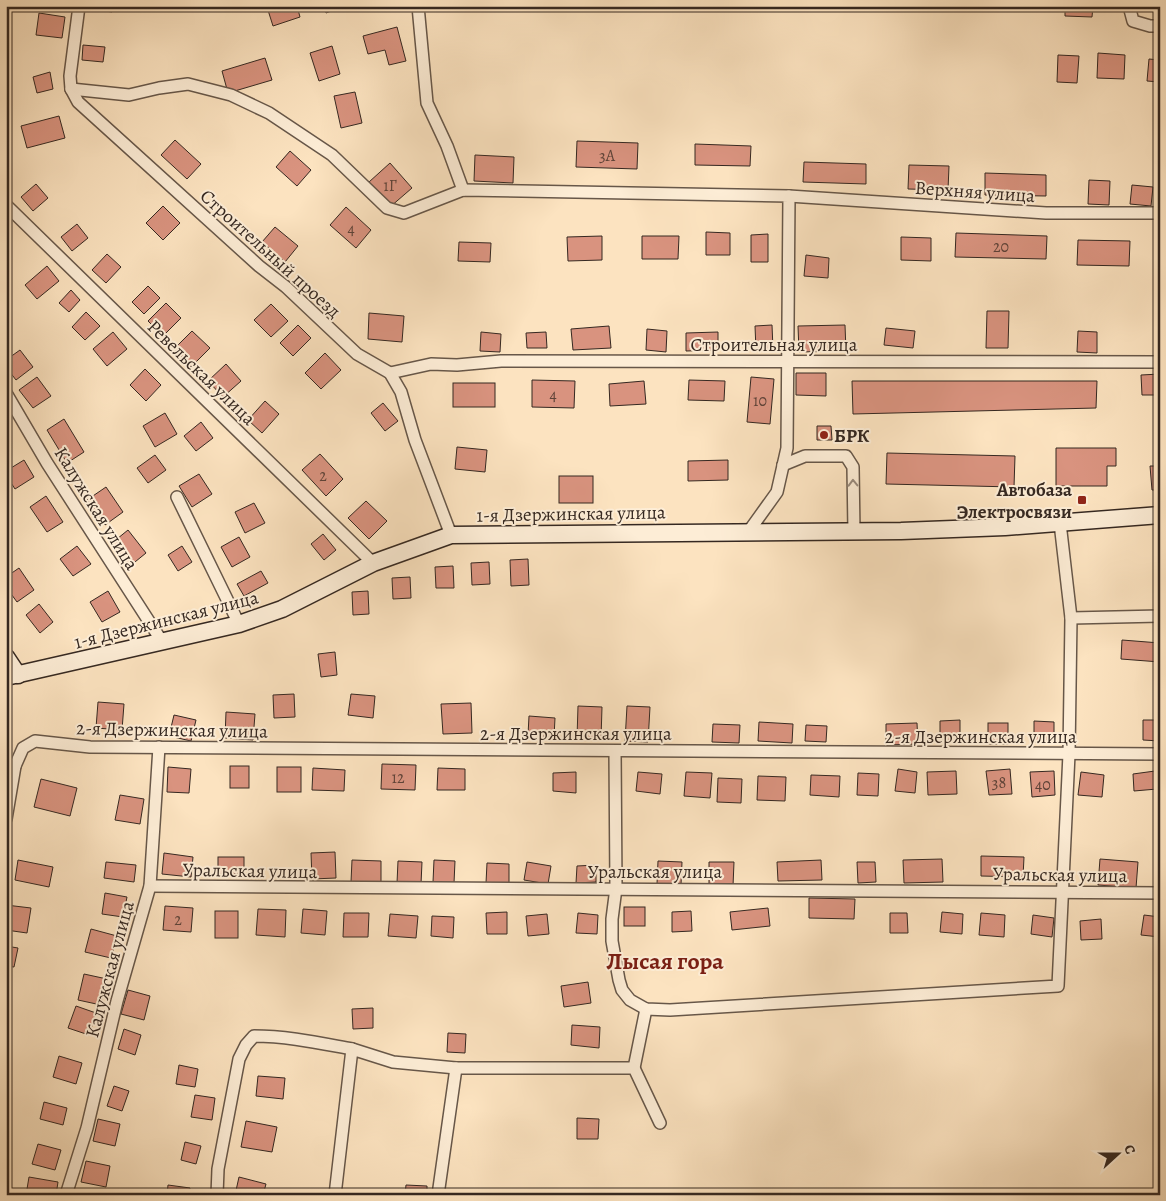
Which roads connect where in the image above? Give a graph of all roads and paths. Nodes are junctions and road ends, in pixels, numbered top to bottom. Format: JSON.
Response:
{"nodes":[{"id":1,"x":79,"y":6,"type":"edge"},
{"id":2,"x":418,"y":6,"type":"edge"},
{"id":3,"x":1129,"y":6,"type":"edge"},
{"id":4,"x":1160,"y":26,"type":"edge"},
{"id":5,"x":71,"y":89,"type":"junction"},
{"id":6,"x":463,"y":190,"type":"junction"},
{"id":7,"x":789,"y":196,"type":"junction"},
{"id":8,"x":6,"y":205,"type":"edge"},
{"id":9,"x":1160,"y":213,"type":"edge"},
{"id":10,"x":789,"y":361,"type":"junction"},
{"id":11,"x":1160,"y":362,"type":"edge"},
{"id":12,"x":390,"y":373,"type":"junction"},
{"id":13,"x":6,"y":393,"type":"edge"},
{"id":14,"x":783,"y":465,"type":"junction"},
{"id":15,"x":177,"y":497,"type":"dead end"},
{"id":16,"x":1160,"y":515,"type":"edge"},
{"id":17,"x":1060,"y":523,"type":"junction"},
{"id":18,"x":749,"y":531,"type":"junction"},
{"id":19,"x":854,"y":532,"type":"junction"},
{"id":20,"x":451,"y":535,"type":"junction"},
{"id":21,"x":373,"y":563,"type":"junction"},
{"id":22,"x":1160,"y":616,"type":"edge"},
{"id":23,"x":1071,"y":618,"type":"junction"},
{"id":24,"x":239,"y":624,"type":"junction"},
{"id":25,"x":161,"y":640,"type":"junction"},
{"id":26,"x":6,"y":657,"type":"edge"},
{"id":27,"x":12,"y":676,"type":"edge"},
{"id":28,"x":158,"y":747,"type":"junction"},
{"id":29,"x":615,"y":751,"type":"junction"},
{"id":30,"x":1068,"y":754,"type":"junction"},
{"id":31,"x":1160,"y":754,"type":"edge"},
{"id":32,"x":11,"y":766,"type":"edge"},
{"id":33,"x":6,"y":819,"type":"edge"},
{"id":34,"x":150,"y":886,"type":"junction"},
{"id":35,"x":616,"y":888,"type":"junction"},
{"id":36,"x":1062,"y":891,"type":"junction"},
{"id":37,"x":1160,"y":892,"type":"edge"},
{"id":38,"x":646,"y":1008,"type":"junction"},
{"id":39,"x":352,"y":1049,"type":"junction"},
{"id":40,"x":456,"y":1068,"type":"junction"},
{"id":41,"x":634,"y":1068,"type":"junction"},
{"id":42,"x":660,"y":1123,"type":"dead end"},
{"id":43,"x":66,"y":1195,"type":"edge"},
{"id":44,"x":217,"y":1195,"type":"edge"},
{"id":45,"x":335,"y":1195,"type":"edge"},
{"id":46,"x":438,"y":1195,"type":"edge"}],
"edges":[{"from":1,"to":5,"type":"street"},
{"from":2,"to":6,"type":"street"},
{"from":3,"to":4,"type":"street"},
{"from":5,"to":6,"type":"street"},
{"from":5,"to":12,"type":"street","name":"Строительный проезд"},
{"from":6,"to":7,"type":"street","name":"Верхняя улица"},
{"from":7,"to":9,"type":"street","name":"Верхняя улица"},
{"from":7,"to":10,"type":"street"},
{"from":8,"to":21,"type":"street","name":"Ревельская улица"},
{"from":10,"to":11,"type":"street","name":"Строительная улица"},
{"from":10,"to":12,"type":"street","name":"Строительная улица"},
{"from":10,"to":14,"type":"street"},
{"from":12,"to":20,"type":"street"},
{"from":13,"to":25,"type":"street","name":"Калужская улица"},
{"from":14,"to":18,"type":"street"},
{"from":19,"to":14,"type":"street","one_way":true},
{"from":15,"to":24,"type":"street"},
{"from":16,"to":17,"type":"street","name":"1-я Дзержинская улица"},
{"from":17,"to":19,"type":"street","name":"1-я Дзержинская улица"},
{"from":17,"to":23,"type":"street"},
{"from":18,"to":19,"type":"street","name":"1-я Дзержинская улица"},
{"from":18,"to":20,"type":"street","name":"1-я Дзержинская улица"},
{"from":20,"to":21,"type":"street","name":"1-я Дзержинская улица"},
{"from":21,"to":24,"type":"street","name":"1-я Дзержинская улица"},
{"from":22,"to":23,"type":"street"},
{"from":23,"to":30,"type":"street"},
{"from":24,"to":25,"type":"street","name":"1-я Дзержинская улица"},
{"from":25,"to":27,"type":"street","name":"1-я Дзержинская улица"},
{"from":26,"to":27,"type":"street"},
{"from":28,"to":29,"type":"street","name":"2-я Дзержинская улица"},
{"from":28,"to":32,"type":"street","name":"2-я Дзержинская улица"},
{"from":28,"to":34,"type":"street","name":"Калужская улица"},
{"from":29,"to":30,"type":"street","name":"2-я Дзержинская улица"},
{"from":29,"to":35,"type":"street"},
{"from":30,"to":31,"type":"street","name":"2-я Дзержинская улица"},
{"from":30,"to":36,"type":"street"},
{"from":32,"to":33,"type":"street"},
{"from":34,"to":35,"type":"street","name":"Уральская улица"},
{"from":34,"to":43,"type":"street","name":"Калужская улица"},
{"from":35,"to":36,"type":"street","name":"Уральская улица"},
{"from":35,"to":38,"type":"street"},
{"from":36,"to":37,"type":"street","name":"Уральская улица"},
{"from":36,"to":38,"type":"street"},
{"from":38,"to":41,"type":"street"},
{"from":39,"to":40,"type":"street"},
{"from":39,"to":44,"type":"street"},
{"from":39,"to":45,"type":"street"},
{"from":40,"to":41,"type":"street"},
{"from":40,"to":46,"type":"street"},
{"from":41,"to":42,"type":"street"}]}
